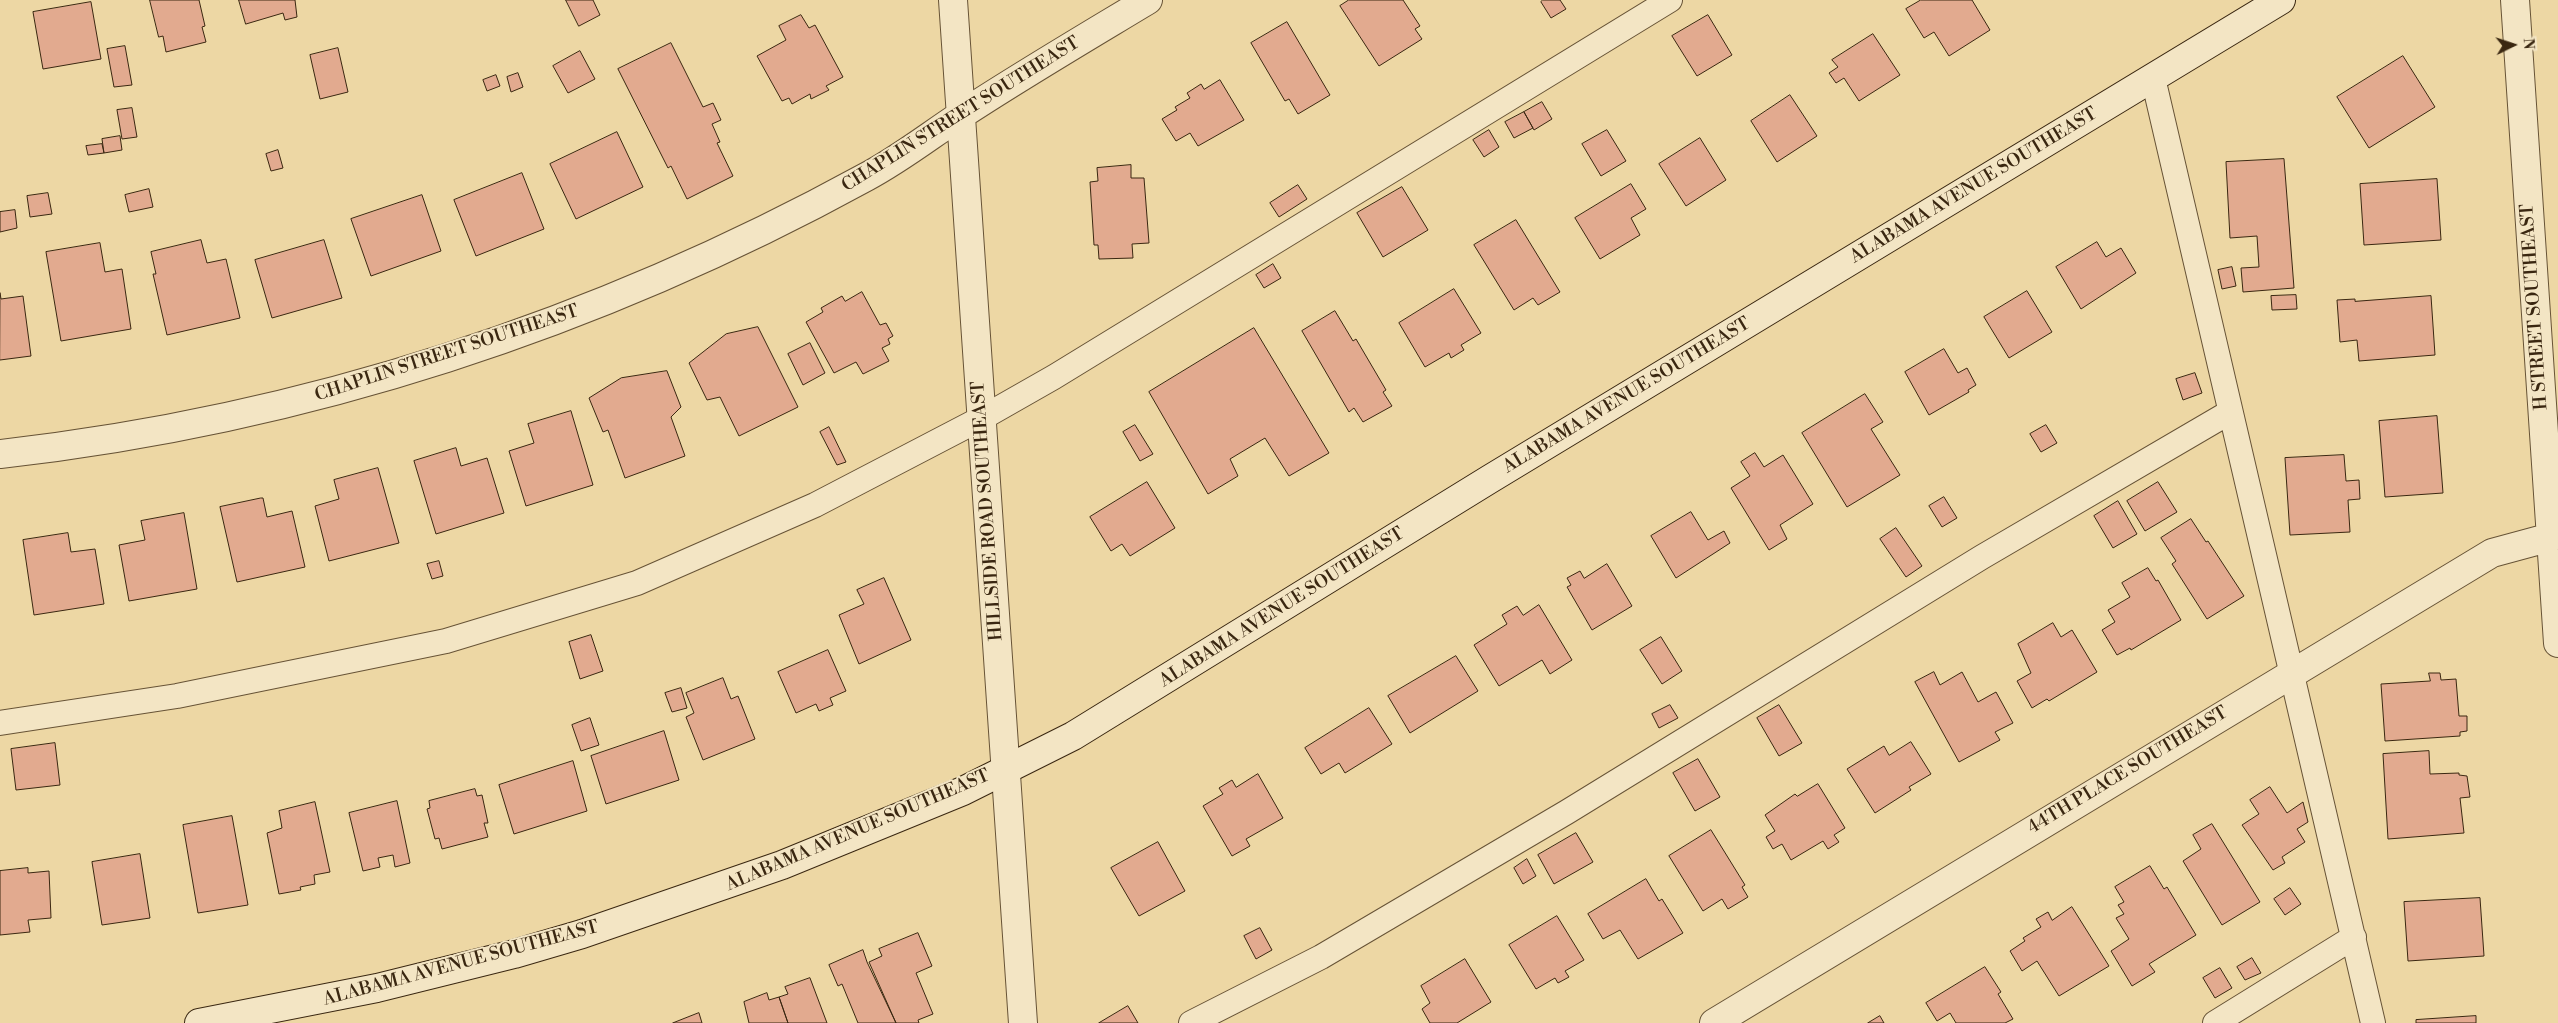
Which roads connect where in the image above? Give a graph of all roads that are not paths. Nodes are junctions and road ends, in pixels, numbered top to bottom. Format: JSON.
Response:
{"nodes":[{"id":1,"x":953,"y":0,"type":"edge"},
{"id":2,"x":1148,"y":0,"type":"edge"},
{"id":3,"x":1670,"y":0,"type":"edge"},
{"id":4,"x":2281,"y":0,"type":"edge"},
{"id":5,"x":2515,"y":0,"type":"edge"},
{"id":6,"x":2153,"y":78,"type":"junction"},
{"id":7,"x":960,"y":115,"type":"junction"},
{"id":8,"x":2230,"y":412,"type":"junction"},
{"id":9,"x":982,"y":418,"type":"junction"},
{"id":10,"x":0,"y":454,"type":"edge"},
{"id":11,"x":2551,"y":538,"type":"junction"},
{"id":12,"x":2558,"y":643,"type":"edge"},
{"id":13,"x":2291,"y":672,"type":"junction"},
{"id":14,"x":0,"y":723,"type":"edge"},
{"id":15,"x":1005,"y":769,"type":"junction"},
{"id":16,"x":2354,"y":937,"type":"junction"},
{"id":17,"x":199,"y":1023,"type":"edge"},
{"id":18,"x":1023,"y":1023,"type":"edge"},
{"id":19,"x":1191,"y":1023,"type":"edge"},
{"id":20,"x":1714,"y":1023,"type":"edge"},
{"id":21,"x":2214,"y":1023,"type":"edge"},
{"id":22,"x":2373,"y":1023,"type":"edge"}],
"edges":[{"from":1,"to":7,"type":"street","name":"HILLSIDE ROAD SOUTHEAST"},
{"from":2,"to":7,"type":"street","name":"CHAPLIN STREET SOUTHEAST"},
{"from":3,"to":9,"type":"lane"},
{"from":4,"to":6,"type":"street","name":"ALABAMA AVENUE SOUTHEAST"},
{"from":5,"to":11,"type":"street","name":"H STREET SOUTHEAST"},
{"from":6,"to":8,"type":"lane"},
{"from":6,"to":15,"type":"street","name":"ALABAMA AVENUE SOUTHEAST"},
{"from":7,"to":9,"type":"street","name":"HILLSIDE ROAD SOUTHEAST"},
{"from":7,"to":10,"type":"street","name":"CHAPLIN STREET SOUTHEAST"},
{"from":8,"to":13,"type":"lane"},
{"from":8,"to":19,"type":"lane"},
{"from":9,"to":14,"type":"lane"},
{"from":9,"to":15,"type":"street","name":"HILLSIDE ROAD SOUTHEAST"},
{"from":11,"to":12,"type":"street","name":"H STREET SOUTHEAST"},
{"from":11,"to":13,"type":"street","name":"44TH PLACE SOUTHEAST"},
{"from":13,"to":16,"type":"lane"},
{"from":13,"to":20,"type":"street","name":"44TH PLACE SOUTHEAST"},
{"from":15,"to":17,"type":"street","name":"ALABAMA AVENUE SOUTHEAST"},
{"from":15,"to":18,"type":"street","name":"HILLSIDE ROAD SOUTHEAST"},
{"from":16,"to":21,"type":"lane"},
{"from":16,"to":22,"type":"lane"}]}
